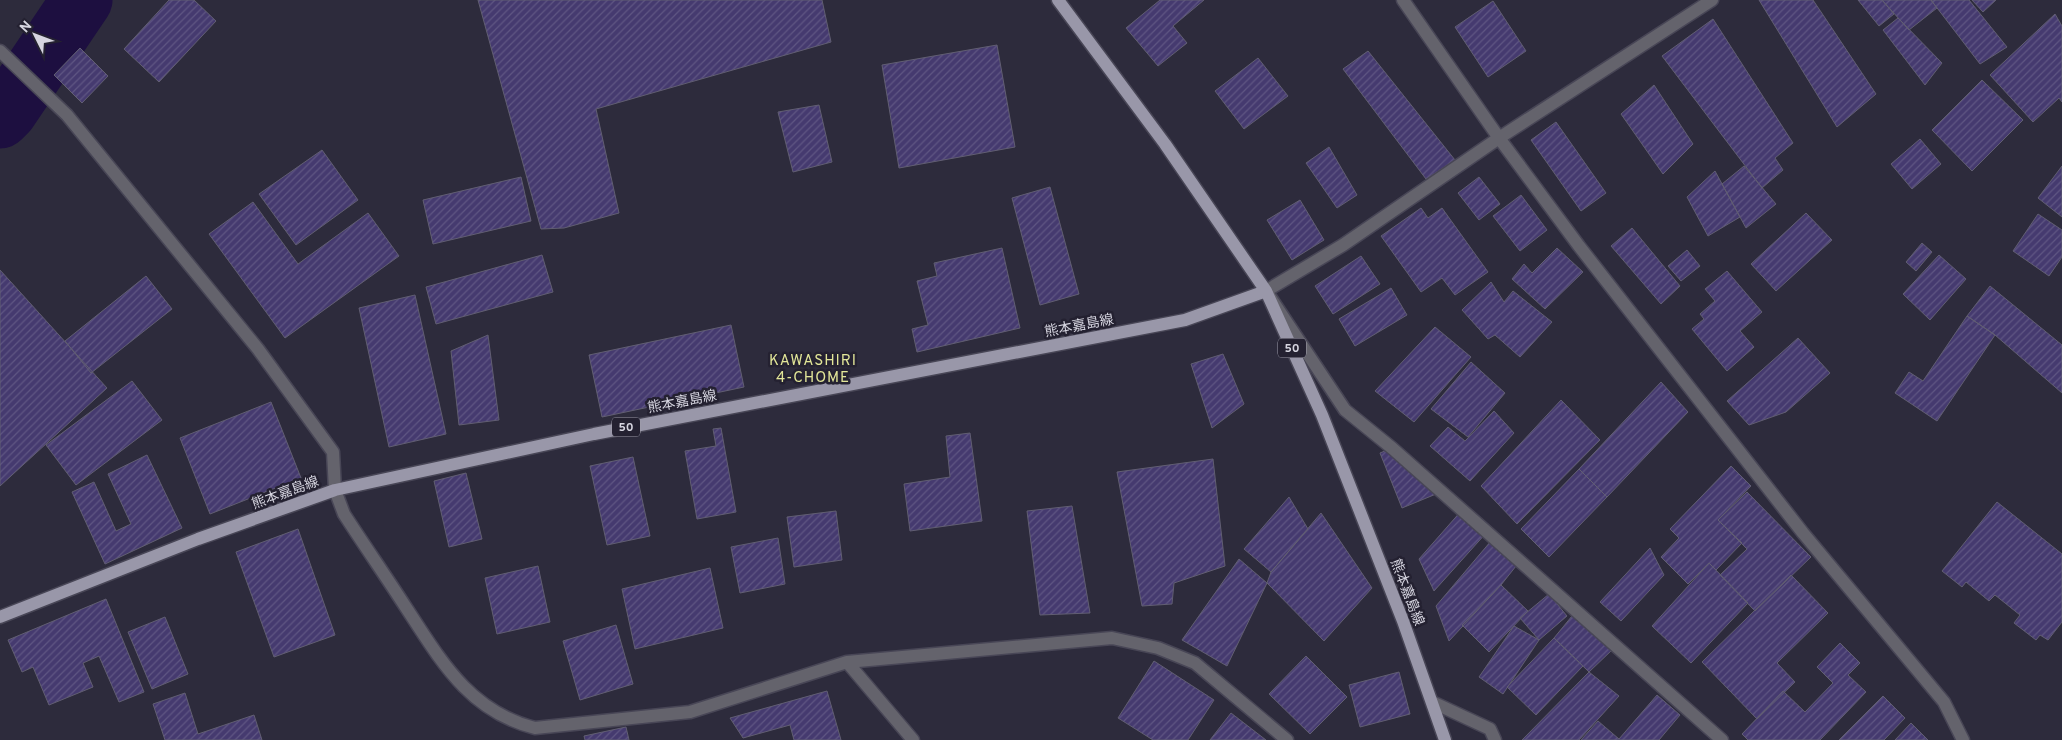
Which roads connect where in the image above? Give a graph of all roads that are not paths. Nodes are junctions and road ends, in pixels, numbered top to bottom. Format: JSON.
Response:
{"nodes":[{"id":1,"x":1058,"y":0,"type":"edge"},
{"id":2,"x":1402,"y":0,"type":"edge"},
{"id":3,"x":1712,"y":0,"type":"edge"},
{"id":4,"x":0,"y":51,"type":"edge"},
{"id":5,"x":1498,"y":138,"type":"junction"},
{"id":6,"x":1266,"y":291,"type":"junction"},
{"id":7,"x":335,"y":490,"type":"junction"},
{"id":8,"x":0,"y":617,"type":"edge"},
{"id":9,"x":847,"y":662,"type":"junction"},
{"id":10,"x":1432,"y":702,"type":"junction"},
{"id":11,"x":913,"y":740,"type":"edge"},
{"id":12,"x":1287,"y":740,"type":"edge"},
{"id":13,"x":1445,"y":740,"type":"edge"},
{"id":14,"x":1495,"y":740,"type":"edge"},
{"id":15,"x":1722,"y":740,"type":"edge"},
{"id":16,"x":1963,"y":740,"type":"edge"}],
"edges":[{"from":1,"to":6,"type":"main road","name":"熊本嘉島線","number":"50"},
{"from":2,"to":5,"type":"street"},
{"from":3,"to":5,"type":"street"},
{"from":4,"to":7,"type":"street"},
{"from":5,"to":6,"type":"street"},
{"from":5,"to":16,"type":"street"},
{"from":6,"to":7,"type":"main road","name":"熊本嘉島線","number":"50"},
{"from":6,"to":10,"type":"main road","name":"熊本嘉島線","number":"50"},
{"from":6,"to":15,"type":"street"},
{"from":7,"to":8,"type":"main road","name":"熊本嘉島線","number":"50"},
{"from":7,"to":9,"type":"street"},
{"from":9,"to":11,"type":"street"},
{"from":9,"to":12,"type":"street"},
{"from":10,"to":13,"type":"main road","name":"熊本嘉島線","number":"50"},
{"from":10,"to":14,"type":"street"}]}
